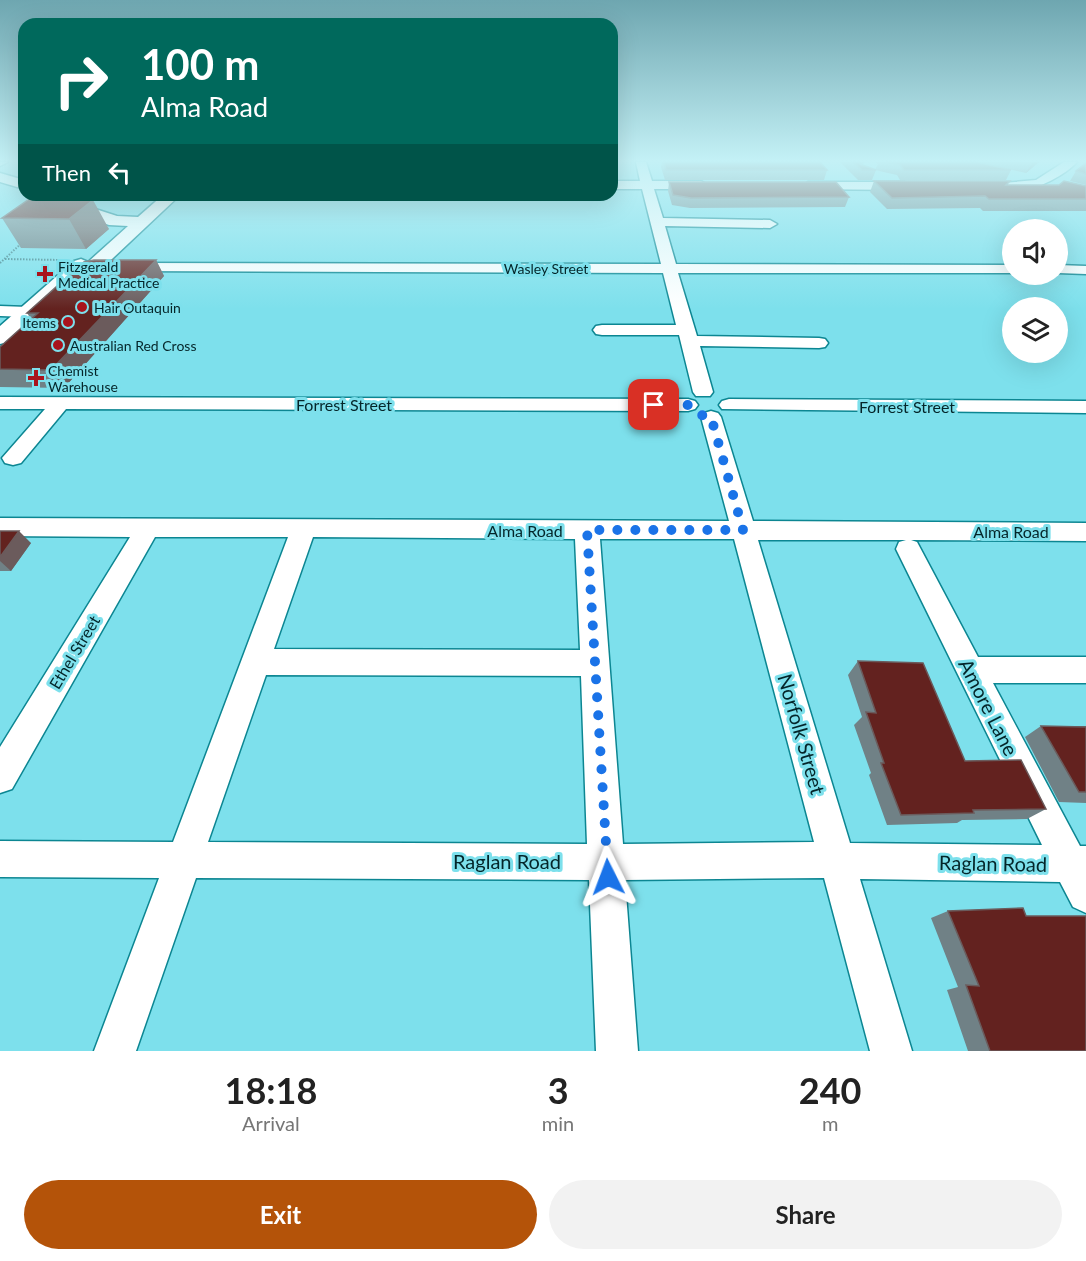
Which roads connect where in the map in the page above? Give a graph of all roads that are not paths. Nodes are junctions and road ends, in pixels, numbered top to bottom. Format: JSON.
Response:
{"nodes":[{"id":1,"x":55,"y":211,"type":"edge"},
{"id":2,"x":75,"y":211,"type":"edge"},
{"id":3,"x":105,"y":211,"type":"edge"},
{"id":4,"x":146,"y":211,"type":"edge"},
{"id":5,"x":149,"y":211,"type":"edge"},
{"id":6,"x":656,"y":211,"type":"edge"},
{"id":7,"x":66,"y":217,"type":"edge"},
{"id":8,"x":140,"y":218,"type":"junction"},
{"id":9,"x":659,"y":222,"type":"junction"},
{"id":10,"x":770,"y":224,"type":"dead end"},
{"id":11,"x":79,"y":265,"type":"junction"},
{"id":12,"x":668,"y":268,"type":"junction"},
{"id":13,"x":1002,"y":269,"type":"edge"},
{"id":14,"x":1068,"y":269,"type":"edge"},
{"id":15,"x":1086,"y":270,"type":"edge"},
{"id":16,"x":0,"y":312,"type":"edge"},
{"id":17,"x":28,"y":312,"type":"junction"},
{"id":18,"x":602,"y":330,"type":"dead end"},
{"id":19,"x":688,"y":335,"type":"junction"},
{"id":20,"x":0,"y":337,"type":"edge"},
{"id":21,"x":819,"y":343,"type":"dead end"},
{"id":22,"x":0,"y":351,"type":"edge"},
{"id":23,"x":69,"y":398,"type":"junction"},
{"id":24,"x":0,"y":403,"type":"edge"},
{"id":25,"x":708,"y":405,"type":"junction"},
{"id":26,"x":1086,"y":407,"type":"edge"},
{"id":27,"x":13,"y":458,"type":"dead end"},
{"id":28,"x":0,"y":526,"type":"edge"},
{"id":29,"x":148,"y":528,"type":"junction"},
{"id":30,"x":304,"y":528,"type":"junction"},
{"id":31,"x":587,"y":530,"type":"junction"},
{"id":32,"x":743,"y":530,"type":"junction"},
{"id":33,"x":1086,"y":532,"type":"edge"},
{"id":34,"x":908,"y":549,"type":"dead end"},
{"id":35,"x":255,"y":662,"type":"junction"},
{"id":36,"x":594,"y":663,"type":"junction"},
{"id":37,"x":971,"y":670,"type":"junction"},
{"id":38,"x":1086,"y":670,"type":"edge"},
{"id":39,"x":0,"y":777,"type":"edge"},
{"id":40,"x":0,"y":859,"type":"edge"},
{"id":41,"x":183,"y":860,"type":"junction"},
{"id":42,"x":837,"y":860,"type":"junction"},
{"id":43,"x":607,"y":862,"type":"junction"},
{"id":44,"x":1081,"y":874,"type":"edge"},
{"id":45,"x":115,"y":1051,"type":"edge"},
{"id":46,"x":617,"y":1051,"type":"edge"},
{"id":47,"x":891,"y":1051,"type":"edge"}],
"edges":[{"from":1,"to":7,"type":"street"},
{"from":2,"to":8,"type":"main road"},
{"from":3,"to":8,"type":"main road"},
{"from":4,"to":8,"type":"main road"},
{"from":5,"to":8,"type":"main road"},
{"from":6,"to":9,"type":"street","name":"Norfolk Street"},
{"from":8,"to":11,"type":"main road"},
{"from":9,"to":10,"type":"street"},
{"from":9,"to":12,"type":"street","name":"Norfolk Street"},
{"from":11,"to":12,"type":"street","name":"Wasley Street"},
{"from":11,"to":17,"type":"main road"},
{"from":11,"to":22,"type":"main road"},
{"from":12,"to":13,"type":"street","name":"Wasley Street"},
{"from":12,"to":19,"type":"street","name":"Norfolk Street"},
{"from":14,"to":15,"type":"street"},
{"from":16,"to":17,"type":"street"},
{"from":17,"to":20,"type":"main road"},
{"from":18,"to":19,"type":"street"},
{"from":19,"to":21,"type":"street"},
{"from":19,"to":25,"type":"street","name":"Norfolk Street"},
{"from":23,"to":24,"type":"street","name":"Forrest Street"},
{"from":23,"to":25,"type":"street","name":"Forrest Street"},
{"from":23,"to":27,"type":"street"},
{"from":25,"to":26,"type":"street","name":"Forrest Street"},
{"from":25,"to":32,"type":"street","name":"Norfolk Street"},
{"from":28,"to":29,"type":"street","name":"Alma Road"},
{"from":29,"to":30,"type":"street","name":"Alma Road"},
{"from":29,"to":39,"type":"street","name":"Ethel Street"},
{"from":30,"to":31,"type":"street","name":"Alma Road"},
{"from":30,"to":35,"type":"street"},
{"from":31,"to":32,"type":"street","name":"Alma Road"},
{"from":31,"to":36,"type":"street"},
{"from":32,"to":33,"type":"street","name":"Alma Road"},
{"from":32,"to":42,"type":"street","name":"Norfolk Street"},
{"from":34,"to":37,"type":"street","name":"Amore Lane"},
{"from":35,"to":36,"type":"street"},
{"from":35,"to":41,"type":"street"},
{"from":36,"to":43,"type":"street"},
{"from":37,"to":38,"type":"street"},
{"from":37,"to":44,"type":"street","name":"Amore Lane"},
{"from":40,"to":41,"type":"street","name":"Raglan Road"},
{"from":41,"to":43,"type":"street","name":"Raglan Road"},
{"from":41,"to":45,"type":"street"},
{"from":42,"to":43,"type":"street","name":"Raglan Road"},
{"from":42,"to":44,"type":"street","name":"Raglan Road"},
{"from":42,"to":47,"type":"street","name":"Norfolk Street"},
{"from":43,"to":46,"type":"street"}]}
